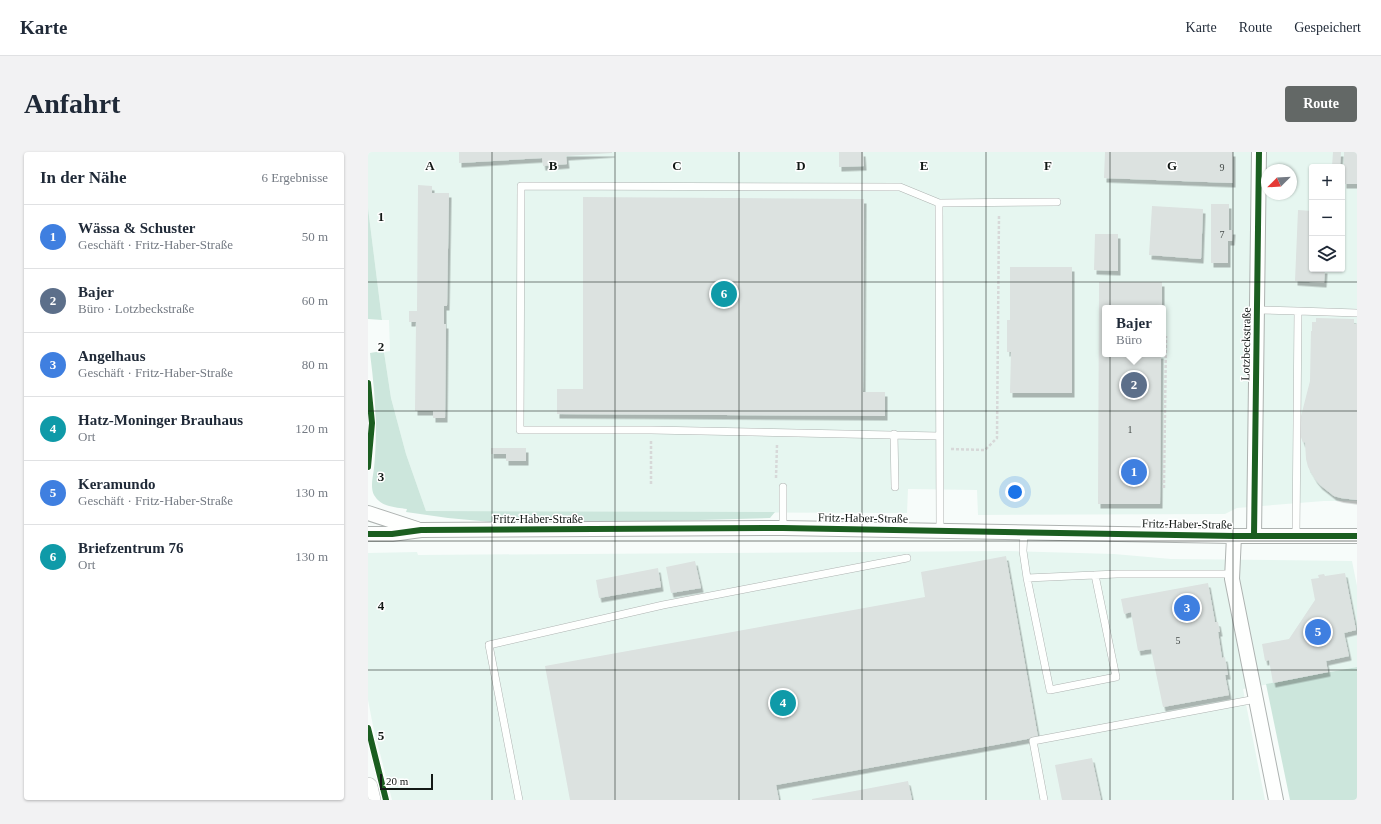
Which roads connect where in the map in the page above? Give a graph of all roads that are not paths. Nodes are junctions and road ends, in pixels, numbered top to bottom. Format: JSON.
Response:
{"nodes":[{"id":1,"x":1259,"y":152,"type":"edge"},
{"id":2,"x":1057,"y":202,"type":"dead end"},
{"id":3,"x":939,"y":203,"type":"junction"},
{"id":4,"x":1257,"y":310,"type":"junction"},
{"id":5,"x":1298,"y":310,"type":"junction"},
{"id":6,"x":1357,"y":312,"type":"edge"},
{"id":7,"x":894,"y":434,"type":"junction"},
{"id":8,"x":939,"y":436,"type":"junction"},
{"id":9,"x":783,"y":486,"type":"dead end"},
{"id":10,"x":894,"y":487,"type":"dead end"},
{"id":11,"x":368,"y":513,"type":"edge"},
{"id":12,"x":783,"y":528,"type":"junction"},
{"id":13,"x":421,"y":530,"type":"junction"},
{"id":14,"x":940,"y":531,"type":"junction"},
{"id":15,"x":1024,"y":532,"type":"junction"},
{"id":16,"x":368,"y":534,"type":"edge"},
{"id":17,"x":1234,"y":536,"type":"junction"},
{"id":18,"x":1254,"y":536,"type":"junction"},
{"id":19,"x":1296,"y":536,"type":"junction"},
{"id":20,"x":1357,"y":536,"type":"edge"},
{"id":21,"x":907,"y":558,"type":"dead end"},
{"id":22,"x":1232,"y":574,"type":"junction"},
{"id":23,"x":1095,"y":575,"type":"junction"},
{"id":24,"x":1027,"y":578,"type":"junction"},
{"id":25,"x":1256,"y":700,"type":"junction"},
{"id":26,"x":368,"y":787,"type":"edge"},
{"id":27,"x":371,"y":800,"type":"edge"},
{"id":28,"x":519,"y":800,"type":"edge"},
{"id":29,"x":1044,"y":800,"type":"edge"},
{"id":30,"x":1276,"y":800,"type":"edge"}],
"edges":[{"from":1,"to":4,"type":"street","name":"Lotzbeckstraße"},
{"from":2,"to":3,"type":"lane"},
{"from":3,"to":7,"type":"lane"},
{"from":3,"to":8,"type":"lane"},
{"from":4,"to":5,"type":"lane"},
{"from":4,"to":18,"type":"street","name":"Lotzbeckstraße"},
{"from":5,"to":6,"type":"lane"},
{"from":5,"to":19,"type":"lane"},
{"from":7,"to":8,"type":"lane"},
{"from":7,"to":10,"type":"lane"},
{"from":8,"to":14,"type":"lane"},
{"from":9,"to":12,"type":"lane"},
{"from":11,"to":13,"type":"street","name":"Fritz-Haber-Straße"},
{"from":12,"to":13,"type":"street","name":"Fritz-Haber-Straße"},
{"from":12,"to":14,"type":"street","name":"Fritz-Haber-Straße"},
{"from":13,"to":16,"type":"street","name":"Fritz-Haber-Straße"},
{"from":14,"to":15,"type":"street","name":"Fritz-Haber-Straße"},
{"from":15,"to":17,"type":"street","name":"Fritz-Haber-Straße"},
{"from":15,"to":24,"type":"lane"},
{"from":17,"to":18,"type":"street","name":"Fritz-Haber-Straße"},
{"from":17,"to":22,"type":"street"},
{"from":18,"to":19,"type":"street","name":"Fritz-Haber-Straße"},
{"from":19,"to":20,"type":"street","name":"Fritz-Haber-Straße"},
{"from":21,"to":28,"type":"lane"},
{"from":22,"to":23,"type":"lane"},
{"from":22,"to":25,"type":"street"},
{"from":23,"to":24,"type":"lane"},
{"from":23,"to":24,"type":"lane"},
{"from":25,"to":29,"type":"lane"},
{"from":25,"to":30,"type":"street"},
{"from":26,"to":27,"type":"street"}]}
